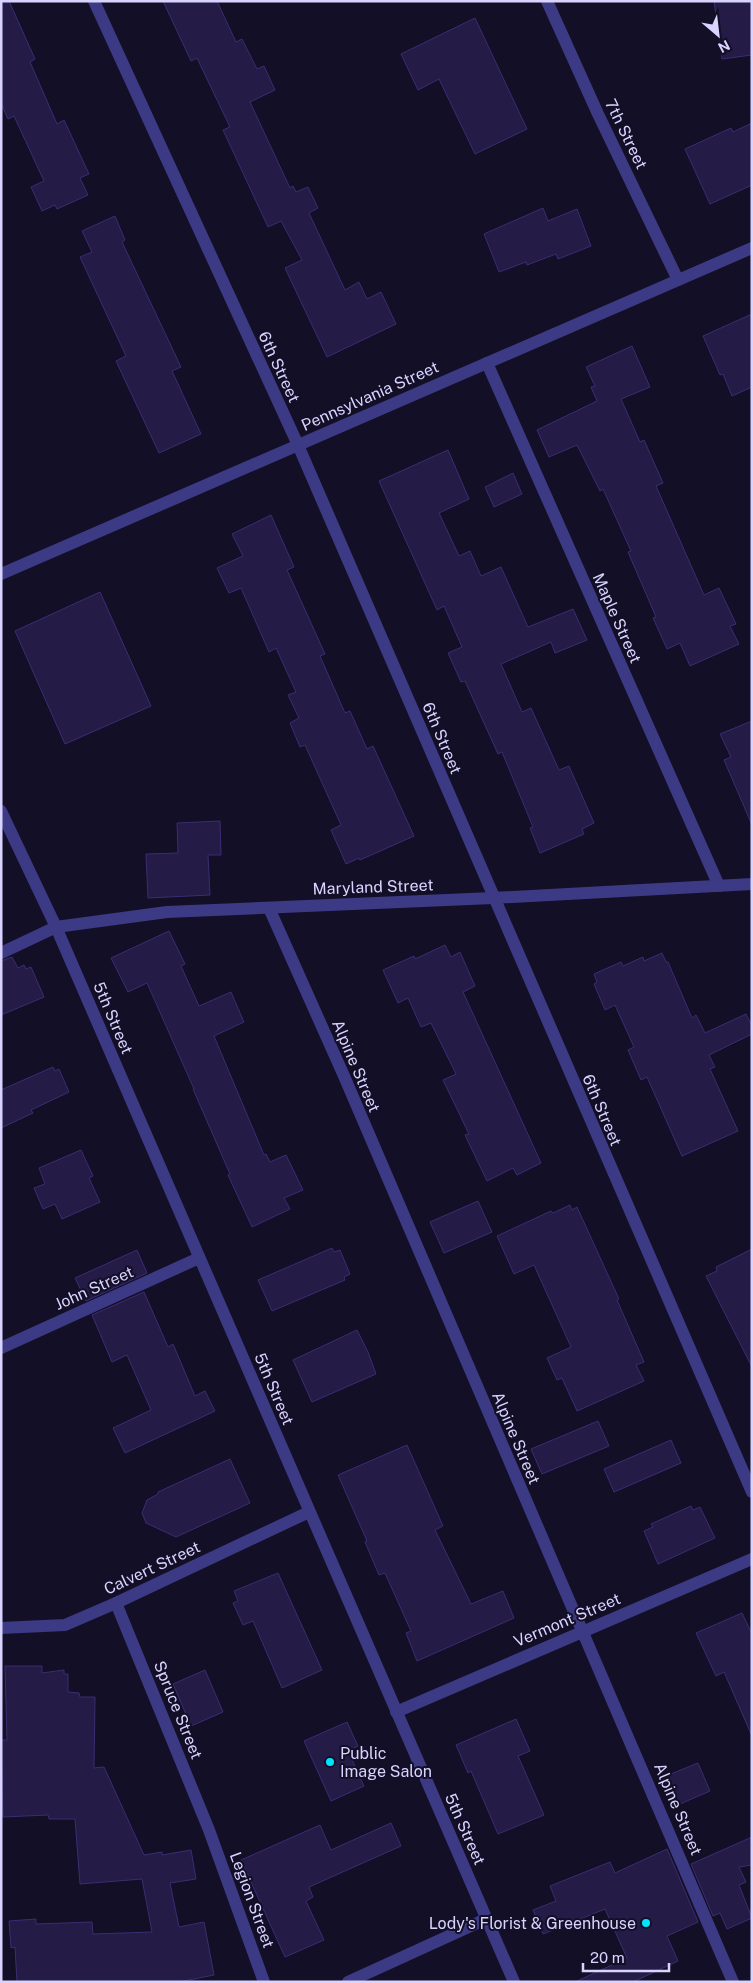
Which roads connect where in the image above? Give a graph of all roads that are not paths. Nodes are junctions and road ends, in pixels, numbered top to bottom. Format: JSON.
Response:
{"nodes":[{"id":1,"x":94,"y":1,"type":"edge"},
{"id":2,"x":547,"y":1,"type":"edge"},
{"id":3,"x":752,"y":248,"type":"edge"},
{"id":4,"x":678,"y":280,"type":"junction"},
{"id":5,"x":487,"y":363,"type":"junction"},
{"id":6,"x":298,"y":446,"type":"junction"},
{"id":7,"x":1,"y":574,"type":"edge"},
{"id":8,"x":1,"y":811,"type":"edge"},
{"id":9,"x":752,"y":884,"type":"edge"},
{"id":10,"x":719,"y":886,"type":"junction"},
{"id":11,"x":493,"y":898,"type":"junction"},
{"id":12,"x":268,"y":908,"type":"junction"},
{"id":13,"x":56,"y":927,"type":"junction"},
{"id":14,"x":1,"y":953,"type":"edge"},
{"id":15,"x":199,"y":1258,"type":"junction"},
{"id":16,"x":1,"y":1348,"type":"edge"},
{"id":17,"x":752,"y":1492,"type":"edge"},
{"id":18,"x":310,"y":1512,"type":"junction"},
{"id":19,"x":752,"y":1559,"type":"edge"},
{"id":20,"x":116,"y":1603,"type":"junction"},
{"id":21,"x":1,"y":1628,"type":"edge"},
{"id":22,"x":582,"y":1631,"type":"junction"},
{"id":23,"x":396,"y":1712,"type":"junction"},
{"id":24,"x":209,"y":1830,"type":"joint"},
{"id":25,"x":486,"y":1919,"type":"junction"},
{"id":26,"x":264,"y":1982,"type":"edge"},
{"id":27,"x":348,"y":1982,"type":"edge"},
{"id":28,"x":514,"y":1982,"type":"edge"},
{"id":29,"x":733,"y":1982,"type":"edge"}],
"edges":[{"from":1,"to":6,"type":"street","name":"6th Street"},
{"from":2,"to":4,"type":"street","name":"7th Street"},
{"from":3,"to":4,"type":"street","name":"Pennsylvania Street"},
{"from":4,"to":5,"type":"street","name":"Pennsylvania Street"},
{"from":5,"to":6,"type":"street","name":"Pennsylvania Street"},
{"from":5,"to":10,"type":"street","name":"Maple Street"},
{"from":6,"to":7,"type":"street","name":"Pennsylvania Street"},
{"from":6,"to":11,"type":"street","name":"6th Street"},
{"from":8,"to":13,"type":"street","name":"5th Street"},
{"from":9,"to":10,"type":"street","name":"Maryland Street"},
{"from":10,"to":11,"type":"street","name":"Maryland Street"},
{"from":11,"to":12,"type":"street","name":"Maryland Street"},
{"from":11,"to":17,"type":"street","name":"6th Street"},
{"from":12,"to":13,"type":"street","name":"Maryland Street"},
{"from":12,"to":22,"type":"street","name":"Alpine Street"},
{"from":13,"to":14,"type":"street","name":"Maryland Street"},
{"from":13,"to":15,"type":"street","name":"5th Street"},
{"from":15,"to":16,"type":"street","name":"John Street"},
{"from":15,"to":18,"type":"street","name":"5th Street"},
{"from":18,"to":20,"type":"street","name":"Calvert Street"},
{"from":18,"to":23,"type":"street","name":"5th Street"},
{"from":19,"to":22,"type":"street","name":"Vermont Street"},
{"from":20,"to":21,"type":"street","name":"Calvert Street"},
{"from":20,"to":24,"type":"street","name":"Spruce Street"},
{"from":22,"to":23,"type":"street","name":"Vermont Street"},
{"from":22,"to":29,"type":"street","name":"Alpine Street"},
{"from":23,"to":25,"type":"street","name":"5th Street"},
{"from":24,"to":26,"type":"street","name":"Legion Street"},
{"from":25,"to":27,"type":"street"},
{"from":25,"to":28,"type":"street","name":"5th Street"}]}
